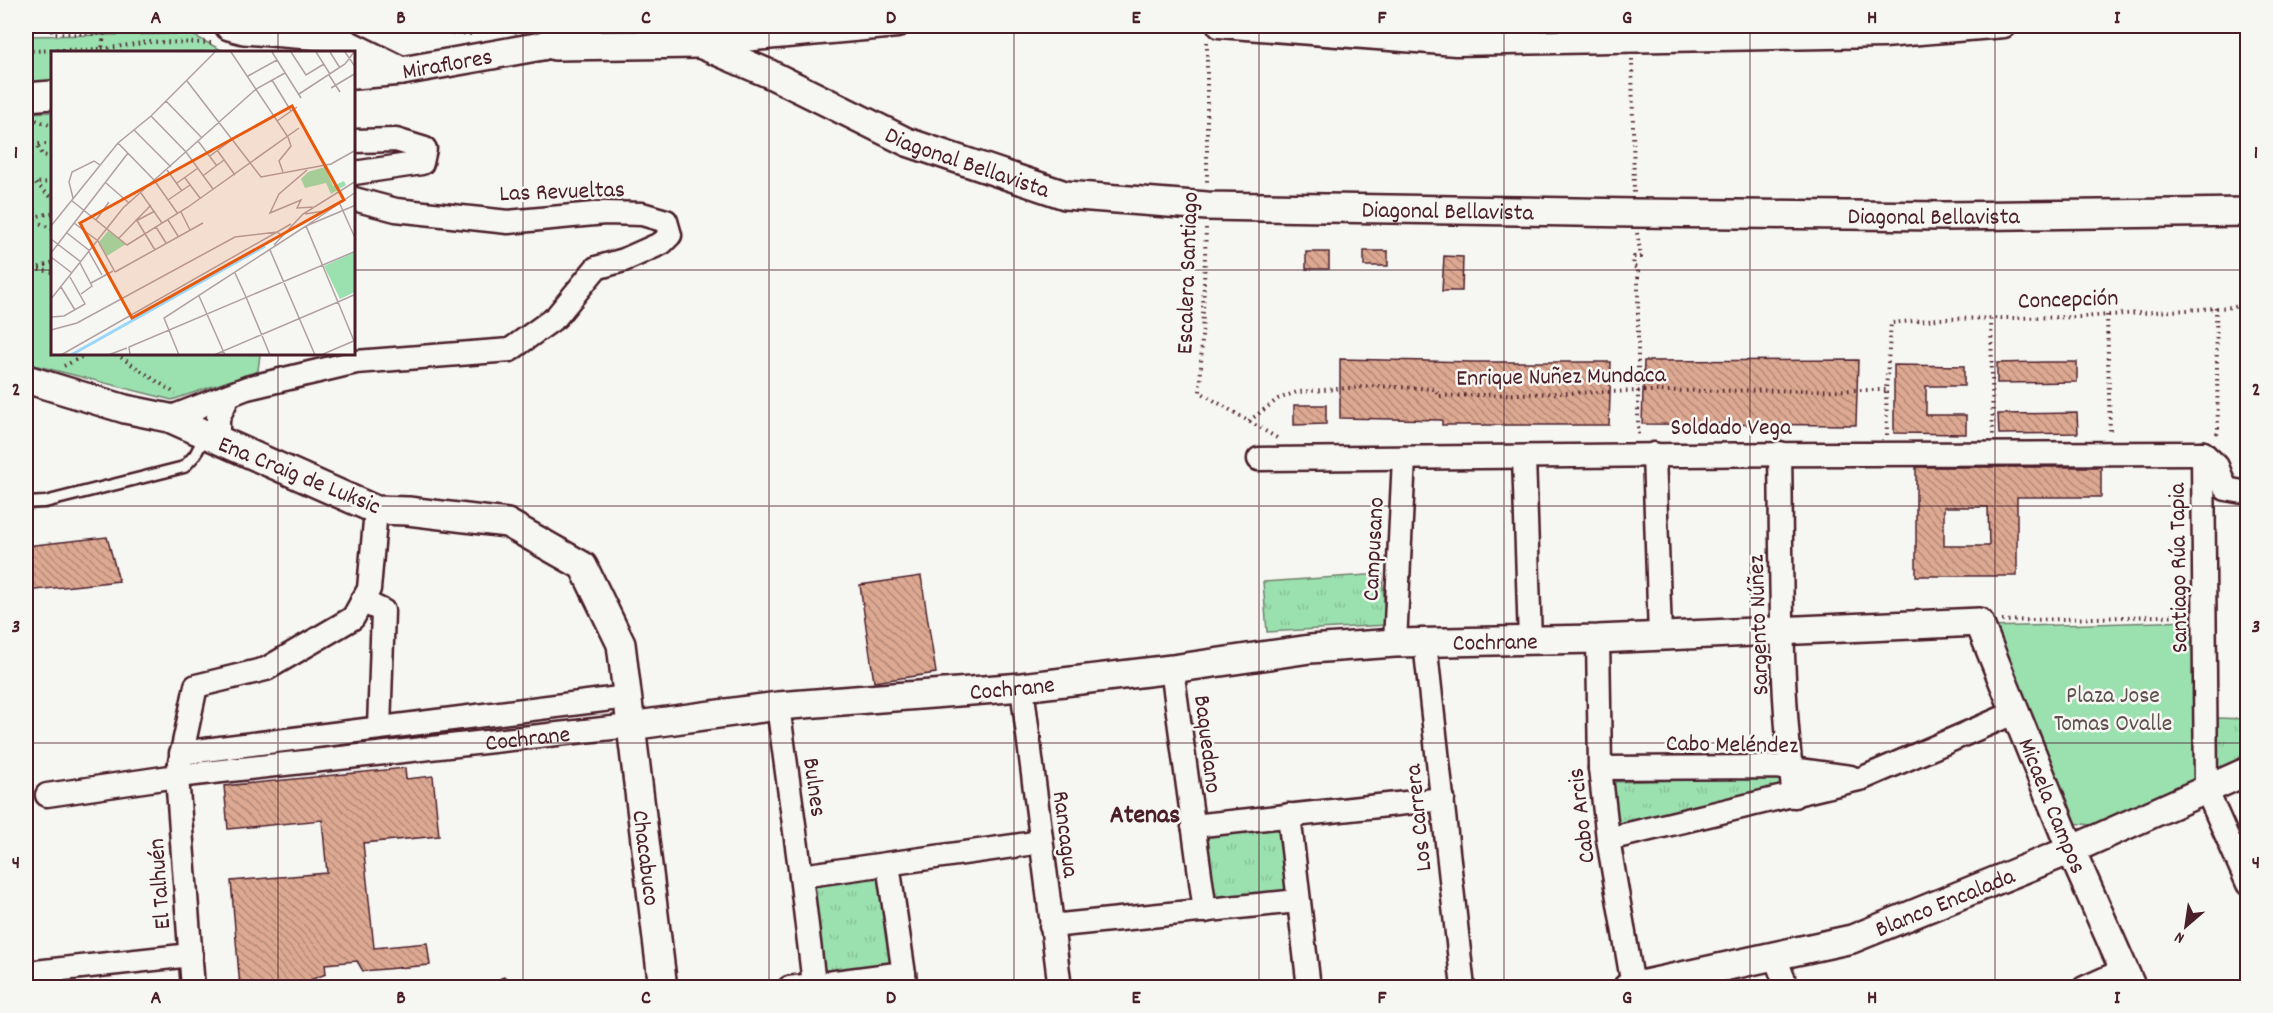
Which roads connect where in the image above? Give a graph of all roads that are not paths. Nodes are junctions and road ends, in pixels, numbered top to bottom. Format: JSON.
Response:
{"nodes":[{"id":1,"x":229,"y":26,"type":"edge"},
{"id":2,"x":588,"y":26,"type":"edge"},
{"id":3,"x":897,"y":26,"type":"edge"},
{"id":4,"x":2004,"y":26,"type":"edge"},
{"id":5,"x":1213,"y":31,"type":"edge"},
{"id":6,"x":694,"y":35,"type":"edge"},
{"id":7,"x":542,"y":46,"type":"junction"},
{"id":8,"x":402,"y":71,"type":"junction"},
{"id":9,"x":356,"y":75,"type":"edge"},
{"id":10,"x":51,"y":96,"type":"edge"},
{"id":11,"x":30,"y":108,"type":"edge"},
{"id":12,"x":356,"y":141,"type":"edge"},
{"id":13,"x":356,"y":173,"type":"edge"},
{"id":14,"x":356,"y":200,"type":"edge"},
{"id":15,"x":2247,"y":212,"type":"edge"},
{"id":16,"x":30,"y":380,"type":"edge"},
{"id":17,"x":229,"y":395,"type":"junction"},
{"id":18,"x":169,"y":418,"type":"junction"},
{"id":19,"x":212,"y":437,"type":"junction"},
{"id":20,"x":1780,"y":453,"type":"junction"},
{"id":21,"x":1646,"y":454,"type":"junction"},
{"id":22,"x":1524,"y":457,"type":"junction"},
{"id":23,"x":2206,"y":457,"type":"junction"},
{"id":24,"x":1404,"y":458,"type":"junction"},
{"id":25,"x":1259,"y":459,"type":"dead end"},
{"id":26,"x":2247,"y":493,"type":"edge"},
{"id":27,"x":26,"y":503,"type":"edge"},
{"id":28,"x":376,"y":510,"type":"junction"},
{"id":29,"x":362,"y":601,"type":"junction"},
{"id":30,"x":1979,"y":622,"type":"joint"},
{"id":31,"x":1783,"y":632,"type":"junction"},
{"id":32,"x":1659,"y":636,"type":"junction"},
{"id":33,"x":1599,"y":639,"type":"junction"},
{"id":34,"x":1530,"y":640,"type":"junction"},
{"id":35,"x":1395,"y":643,"type":"junction"},
{"id":36,"x":1425,"y":643,"type":"junction"},
{"id":37,"x":1172,"y":669,"type":"junction"},
{"id":38,"x":1022,"y":687,"type":"junction"},
{"id":39,"x":627,"y":697,"type":"junction"},
{"id":40,"x":778,"y":706,"type":"junction"},
{"id":41,"x":2016,"y":712,"type":"junction"},
{"id":42,"x":630,"y":726,"type":"junction"},
{"id":43,"x":380,"y":728,"type":"junction"},
{"id":44,"x":181,"y":753,"type":"junction"},
{"id":45,"x":1600,"y":768,"type":"junction"},
{"id":46,"x":1790,"y":769,"type":"junction"},
{"id":47,"x":2247,"y":771,"type":"edge"},
{"id":48,"x":177,"y":776,"type":"junction"},
{"id":49,"x":1863,"y":778,"type":"junction"},
{"id":50,"x":2206,"y":789,"type":"junction"},
{"id":51,"x":47,"y":795,"type":"dead end"},
{"id":52,"x":1794,"y":796,"type":"junction"},
{"id":53,"x":1443,"y":799,"type":"junction"},
{"id":54,"x":1289,"y":815,"type":"junction"},
{"id":55,"x":1192,"y":826,"type":"junction"},
{"id":56,"x":1608,"y":839,"type":"junction"},
{"id":57,"x":1041,"y":842,"type":"junction"},
{"id":58,"x":2071,"y":850,"type":"junction"},
{"id":59,"x":888,"y":864,"type":"junction"},
{"id":60,"x":801,"y":876,"type":"junction"},
{"id":61,"x":2247,"y":884,"type":"edge"},
{"id":62,"x":1298,"y":901,"type":"junction"},
{"id":63,"x":1205,"y":911,"type":"junction"},
{"id":64,"x":1051,"y":926,"type":"junction"},
{"id":65,"x":191,"y":955,"type":"junction"},
{"id":66,"x":1775,"y":957,"type":"junction"},
{"id":67,"x":28,"y":977,"type":"edge"},
{"id":68,"x":2128,"y":979,"type":"edge"},
{"id":69,"x":905,"y":980,"type":"edge"},
{"id":70,"x":814,"y":984,"type":"junction"},
{"id":71,"x":193,"y":987,"type":"edge"},
{"id":72,"x":663,"y":987,"type":"edge"},
{"id":73,"x":789,"y":987,"type":"edge"},
{"id":74,"x":1060,"y":987,"type":"edge"},
{"id":75,"x":1309,"y":987,"type":"edge"},
{"id":76,"x":1462,"y":987,"type":"edge"},
{"id":77,"x":1630,"y":987,"type":"edge"},
{"id":78,"x":1787,"y":987,"type":"edge"},
{"id":79,"x":2084,"y":987,"type":"edge"}],
"edges":[{"from":1,"to":8,"type":"street"},
{"from":2,"to":7,"type":"street","name":"Miraflores"},
{"from":3,"to":6,"type":"street"},
{"from":4,"to":5,"type":"street"},
{"from":6,"to":7,"type":"street","name":"Miraflores"},
{"from":6,"to":15,"type":"street","name":"Diagonal Bellavista"},
{"from":7,"to":8,"type":"street","name":"Miraflores"},
{"from":8,"to":9,"type":"street","name":"Miraflores"},
{"from":10,"to":11,"type":"street"},
{"from":12,"to":13,"type":"street"},
{"from":14,"to":17,"type":"street","name":"Las Revueltas"},
{"from":16,"to":18,"type":"street","name":"Ena Craig de Luksic"},
{"from":17,"to":18,"type":"street","name":"Las Revueltas"},
{"from":17,"to":19,"type":"street"},
{"from":18,"to":19,"type":"street","name":"Ena Craig de Luksic"},
{"from":19,"to":27,"type":"lane"},
{"from":19,"to":28,"type":"street","name":"Ena Craig de Luksic"},
{"from":20,"to":21,"type":"street","name":"Soldado Vega"},
{"from":20,"to":23,"type":"street","name":"Soldado Vega"},
{"from":20,"to":31,"type":"street","name":"Sargento Núñez"},
{"from":21,"to":22,"type":"street","name":"Soldado Vega"},
{"from":21,"to":32,"type":"street"},
{"from":22,"to":24,"type":"street","name":"Soldado Vega"},
{"from":22,"to":34,"type":"street"},
{"from":23,"to":26,"type":"street"},
{"from":23,"to":50,"type":"street","name":"Santiago Rúa Tapia"},
{"from":24,"to":25,"type":"street","name":"Soldado Vega"},
{"from":24,"to":35,"type":"street","name":"Campusano"},
{"from":28,"to":29,"type":"street"},
{"from":28,"to":39,"type":"street","name":"Ena Craig de Luksic"},
{"from":29,"to":43,"type":"street"},
{"from":29,"to":44,"type":"street"},
{"from":30,"to":31,"type":"street","name":"Cochrane"},
{"from":30,"to":41,"type":"street","name":"Micaela Campos"},
{"from":31,"to":32,"type":"street","name":"Cochrane"},
{"from":31,"to":46,"type":"street","name":"Sargento Núñez"},
{"from":32,"to":33,"type":"street","name":"Cochrane"},
{"from":33,"to":34,"type":"street","name":"Cochrane"},
{"from":33,"to":45,"type":"street","name":"Cabo Arcis"},
{"from":34,"to":36,"type":"street","name":"Cochrane"},
{"from":35,"to":36,"type":"street","name":"Cochrane"},
{"from":35,"to":37,"type":"street","name":"Cochrane"},
{"from":36,"to":53,"type":"street","name":"Los Carrera"},
{"from":37,"to":38,"type":"street","name":"Cochrane"},
{"from":37,"to":55,"type":"street","name":"Baquedano"},
{"from":38,"to":40,"type":"street","name":"Cochrane"},
{"from":38,"to":57,"type":"street","name":"Rancagua"},
{"from":39,"to":42,"type":"street","name":"Ena Craig de Luksic"},
{"from":39,"to":43,"type":"street","name":"Cochrane"},
{"from":40,"to":42,"type":"street","name":"Cochrane"},
{"from":40,"to":60,"type":"street","name":"Bulnes"},
{"from":41,"to":49,"type":"street","name":"Cabo Meléndez"},
{"from":41,"to":58,"type":"street","name":"Micaela Campos"},
{"from":42,"to":48,"type":"street","name":"Cochrane"},
{"from":42,"to":72,"type":"street","name":"Chacabuco"},
{"from":43,"to":44,"type":"street","name":"Cochrane"},
{"from":44,"to":48,"type":"street"},
{"from":45,"to":46,"type":"street","name":"Cabo Meléndez"},
{"from":45,"to":56,"type":"street","name":"Cabo Arcis"},
{"from":46,"to":49,"type":"street","name":"Cabo Meléndez"},
{"from":46,"to":52,"type":"street","name":"Sargento Núñez"},
{"from":47,"to":50,"type":"street","name":"Blanco Encalada"},
{"from":48,"to":51,"type":"street","name":"Cochrane"},
{"from":48,"to":65,"type":"street","name":"El Talhuén"},
{"from":49,"to":52,"type":"street","name":"Cabo Meléndez"},
{"from":50,"to":58,"type":"street","name":"Blanco Encalada"},
{"from":50,"to":61,"type":"street"},
{"from":52,"to":56,"type":"street","name":"Cabo Meléndez"},
{"from":53,"to":54,"type":"street","name":"Baquedano"},
{"from":53,"to":76,"type":"street","name":"Los Carrera"},
{"from":54,"to":55,"type":"street","name":"Baquedano"},
{"from":54,"to":62,"type":"street"},
{"from":55,"to":63,"type":"street","name":"Baquedano"},
{"from":56,"to":77,"type":"street","name":"Cabo Arcis"},
{"from":57,"to":59,"type":"street"},
{"from":57,"to":64,"type":"street","name":"Rancagua"},
{"from":58,"to":66,"type":"street","name":"Blanco Encalada"},
{"from":58,"to":68,"type":"street","name":"Micaela Campos"},
{"from":59,"to":60,"type":"street"},
{"from":59,"to":69,"type":"street"},
{"from":60,"to":70,"type":"street","name":"Bulnes"},
{"from":62,"to":63,"type":"street"},
{"from":62,"to":75,"type":"street"},
{"from":63,"to":64,"type":"street"},
{"from":64,"to":74,"type":"street","name":"Rancagua"},
{"from":65,"to":67,"type":"street"},
{"from":65,"to":71,"type":"street","name":"El Talhuén"},
{"from":66,"to":77,"type":"street","name":"Blanco Encalada"},
{"from":66,"to":78,"type":"street"},
{"from":68,"to":79,"type":"street"},
{"from":69,"to":70,"type":"street"},
{"from":70,"to":73,"type":"street"}]}
